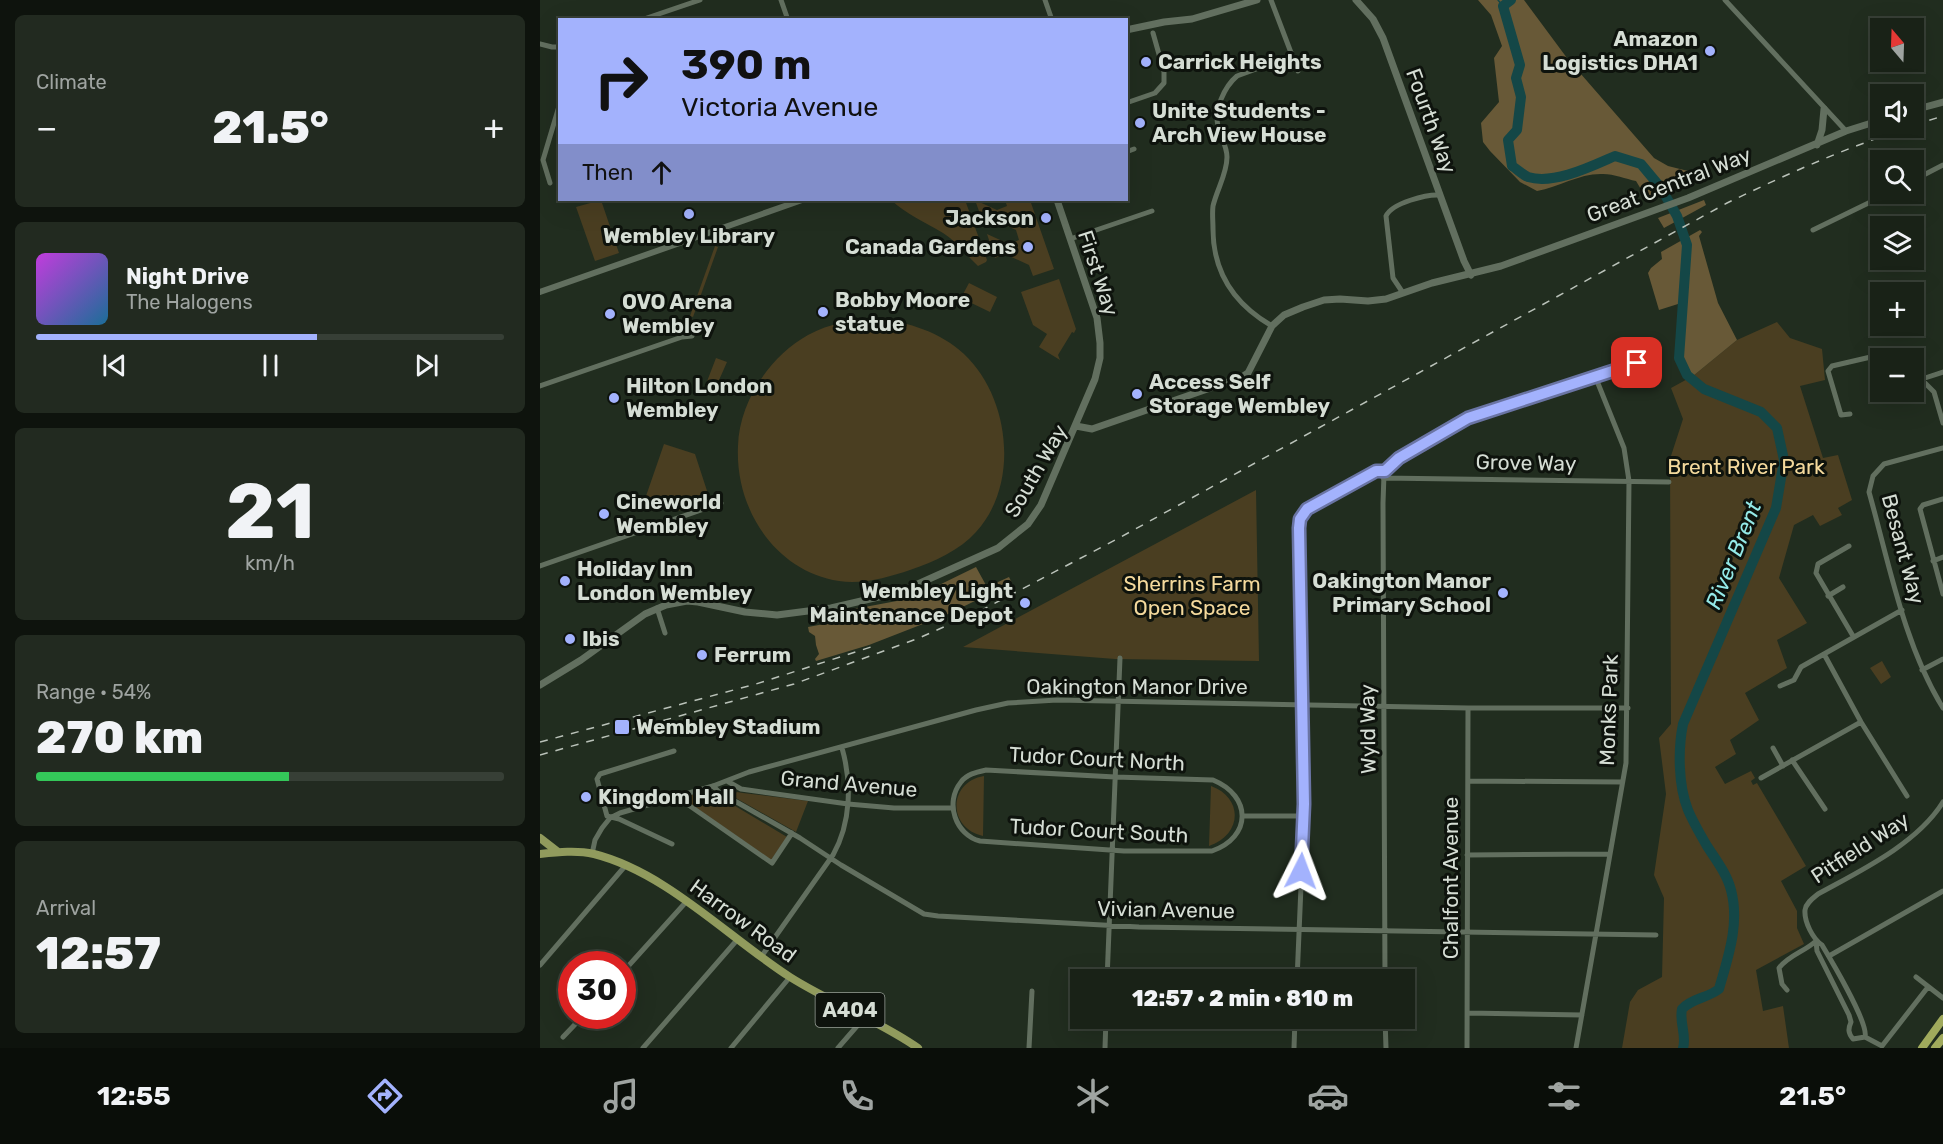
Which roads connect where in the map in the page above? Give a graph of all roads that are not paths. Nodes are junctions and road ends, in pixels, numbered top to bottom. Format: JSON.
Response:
{"nodes":[{"id":1,"x":700,"y":0,"type":"edge"},
{"id":2,"x":781,"y":0,"type":"edge"},
{"id":3,"x":1045,"y":0,"type":"edge"},
{"id":4,"x":1257,"y":0,"type":"edge"},
{"id":5,"x":1271,"y":0,"type":"edge"},
{"id":6,"x":1356,"y":0,"type":"edge"},
{"id":7,"x":1725,"y":0,"type":"edge"},
{"id":8,"x":647,"y":18,"type":"edge"},
{"id":9,"x":787,"y":18,"type":"edge"},
{"id":10,"x":1051,"y":18,"type":"edge"},
{"id":11,"x":1128,"y":30,"type":"edge"},
{"id":12,"x":1152,"y":33,"type":"dead end"},
{"id":13,"x":540,"y":44,"type":"edge"},
{"id":14,"x":558,"y":47,"type":"edge"},
{"id":15,"x":1291,"y":56,"type":"junction"},
{"id":16,"x":1298,"y":71,"type":"dead end"},
{"id":17,"x":1128,"y":102,"type":"edge"},
{"id":18,"x":1943,"y":102,"type":"edge"},
{"id":19,"x":1924,"y":107,"type":"edge"},
{"id":20,"x":558,"y":108,"type":"edge"},
{"id":21,"x":1824,"y":109,"type":"junction"},
{"id":22,"x":1870,"y":123,"type":"edge"},
{"id":23,"x":1846,"y":131,"type":"junction"},
{"id":24,"x":1817,"y":145,"type":"junction"},
{"id":25,"x":1134,"y":149,"type":"dead end"},
{"id":26,"x":1128,"y":151,"type":"edge"},
{"id":27,"x":1943,"y":165,"type":"edge"},
{"id":28,"x":1924,"y":175,"type":"edge"},
{"id":29,"x":549,"y":183,"type":"dead end"},
{"id":30,"x":1440,"y":195,"type":"junction"},
{"id":31,"x":799,"y":201,"type":"edge"},
{"id":32,"x":1057,"y":201,"type":"edge"},
{"id":33,"x":1870,"y":202,"type":"edge"},
{"id":34,"x":1152,"y":211,"type":"dead end"},
{"id":35,"x":1813,"y":230,"type":"dead end"},
{"id":36,"x":1070,"y":239,"type":"junction"},
{"id":37,"x":1469,"y":275,"type":"junction"},
{"id":38,"x":1403,"y":293,"type":"junction"},
{"id":39,"x":540,"y":294,"type":"edge"},
{"id":40,"x":1272,"y":326,"type":"junction"},
{"id":41,"x":692,"y":336,"type":"dead end"},
{"id":42,"x":1870,"y":357,"type":"edge"},
{"id":43,"x":1637,"y":363,"type":"dead end"},
{"id":44,"x":1943,"y":372,"type":"edge"},
{"id":45,"x":1595,"y":376,"type":"junction"},
{"id":46,"x":1924,"y":378,"type":"edge"},
{"id":47,"x":1924,"y":381,"type":"edge"},
{"id":48,"x":540,"y":386,"type":"edge"},
{"id":49,"x":1850,"y":414,"type":"dead end"},
{"id":50,"x":1943,"y":423,"type":"edge"},
{"id":51,"x":1076,"y":426,"type":"junction"},
{"id":52,"x":1943,"y":448,"type":"edge"},
{"id":53,"x":1384,"y":475,"type":"junction"},
{"id":54,"x":1629,"y":481,"type":"junction"},
{"id":55,"x":1669,"y":482,"type":"dead end"},
{"id":56,"x":1943,"y":499,"type":"edge"},
{"id":57,"x":721,"y":503,"type":"dead end"},
{"id":58,"x":1849,"y":546,"type":"dead end"},
{"id":59,"x":1943,"y":557,"type":"edge"},
{"id":60,"x":1934,"y":561,"type":"junction"},
{"id":61,"x":540,"y":566,"type":"edge"},
{"id":62,"x":1843,"y":587,"type":"dead end"},
{"id":63,"x":1943,"y":594,"type":"edge"},
{"id":64,"x":1828,"y":596,"type":"junction"},
{"id":65,"x":657,"y":608,"type":"junction"},
{"id":66,"x":1902,"y":610,"type":"junction"},
{"id":67,"x":665,"y":633,"type":"dead end"},
{"id":68,"x":1853,"y":636,"type":"junction"},
{"id":69,"x":1824,"y":654,"type":"junction"},
{"id":70,"x":1120,"y":658,"type":"dead end"},
{"id":71,"x":1943,"y":659,"type":"edge"},
{"id":72,"x":1922,"y":670,"type":"junction"},
{"id":73,"x":540,"y":685,"type":"edge"},
{"id":74,"x":1780,"y":686,"type":"dead end"},
{"id":75,"x":1119,"y":702,"type":"junction"},
{"id":76,"x":1302,"y":705,"type":"junction"},
{"id":77,"x":1384,"y":706,"type":"junction"},
{"id":78,"x":1468,"y":708,"type":"junction"},
{"id":79,"x":1628,"y":708,"type":"junction"},
{"id":80,"x":1943,"y":708,"type":"edge"},
{"id":81,"x":1861,"y":722,"type":"junction"},
{"id":82,"x":842,"y":748,"type":"junction"},
{"id":83,"x":1773,"y":748,"type":"dead end"},
{"id":84,"x":674,"y":751,"type":"dead end"},
{"id":85,"x":1792,"y":760,"type":"junction"},
{"id":86,"x":1783,"y":766,"type":"junction"},
{"id":87,"x":1115,"y":777,"type":"junction"},
{"id":88,"x":1761,"y":778,"type":"dead end"},
{"id":89,"x":727,"y":781,"type":"junction"},
{"id":90,"x":1468,"y":781,"type":"junction"},
{"id":91,"x":1622,"y":782,"type":"junction"},
{"id":92,"x":713,"y":786,"type":"junction"},
{"id":93,"x":741,"y":789,"type":"junction"},
{"id":94,"x":1907,"y":796,"type":"dead end"},
{"id":95,"x":677,"y":797,"type":"junction"},
{"id":96,"x":729,"y":797,"type":"junction"},
{"id":97,"x":1943,"y":802,"type":"edge"},
{"id":98,"x":848,"y":804,"type":"junction"},
{"id":99,"x":953,"y":808,"type":"junction"},
{"id":100,"x":1825,"y":809,"type":"dead end"},
{"id":101,"x":1243,"y":816,"type":"junction"},
{"id":102,"x":1304,"y":816,"type":"junction"},
{"id":103,"x":610,"y":818,"type":"junction"},
{"id":104,"x":792,"y":833,"type":"junction"},
{"id":105,"x":540,"y":838,"type":"edge"},
{"id":106,"x":672,"y":844,"type":"dead end"},
{"id":107,"x":1112,"y":849,"type":"junction"},
{"id":108,"x":558,"y":852,"type":"junction"},
{"id":109,"x":540,"y":854,"type":"edge"},
{"id":110,"x":592,"y":854,"type":"junction"},
{"id":111,"x":1610,"y":854,"type":"junction"},
{"id":112,"x":1467,"y":855,"type":"junction"},
{"id":113,"x":830,"y":858,"type":"junction"},
{"id":114,"x":626,"y":865,"type":"junction"},
{"id":115,"x":1943,"y":891,"type":"edge"},
{"id":116,"x":686,"y":902,"type":"junction"},
{"id":117,"x":1108,"y":926,"type":"junction"},
{"id":118,"x":1299,"y":929,"type":"junction"},
{"id":119,"x":1385,"y":930,"type":"junction"},
{"id":120,"x":1467,"y":932,"type":"junction"},
{"id":121,"x":1596,"y":934,"type":"junction"},
{"id":122,"x":1656,"y":935,"type":"dead end"},
{"id":123,"x":737,"y":940,"type":"junction"},
{"id":124,"x":1816,"y":941,"type":"junction"},
{"id":125,"x":1829,"y":956,"type":"junction"},
{"id":126,"x":636,"y":957,"type":"edge"},
{"id":127,"x":761,"y":957,"type":"junction"},
{"id":128,"x":540,"y":965,"type":"edge"},
{"id":129,"x":1107,"y":969,"type":"edge"},
{"id":130,"x":1297,"y":969,"type":"edge"},
{"id":131,"x":1385,"y":969,"type":"edge"},
{"id":132,"x":1916,"y":976,"type":"dead end"},
{"id":133,"x":790,"y":977,"type":"junction"},
{"id":134,"x":1928,"y":987,"type":"junction"},
{"id":135,"x":1787,"y":990,"type":"dead end"},
{"id":136,"x":1032,"y":991,"type":"dead end"},
{"id":137,"x":1943,"y":998,"type":"edge"},
{"id":138,"x":1467,"y":1013,"type":"junction"},
{"id":139,"x":1582,"y":1015,"type":"junction"},
{"id":140,"x":864,"y":1018,"type":"junction"},
{"id":141,"x":1943,"y":1019,"type":"edge"},
{"id":142,"x":571,"y":1029,"type":"edge"},
{"id":143,"x":1106,"y":1029,"type":"edge"},
{"id":144,"x":1295,"y":1029,"type":"edge"},
{"id":145,"x":1386,"y":1029,"type":"edge"},
{"id":146,"x":563,"y":1037,"type":"dead end"},
{"id":147,"x":1865,"y":1038,"type":"junction"},
{"id":148,"x":1943,"y":1038,"type":"edge"},
{"id":149,"x":643,"y":1048,"type":"edge"},
{"id":150,"x":731,"y":1048,"type":"edge"},
{"id":151,"x":838,"y":1048,"type":"edge"},
{"id":152,"x":918,"y":1048,"type":"edge"},
{"id":153,"x":1029,"y":1048,"type":"edge"},
{"id":154,"x":1105,"y":1048,"type":"edge"},
{"id":155,"x":1294,"y":1048,"type":"edge"},
{"id":156,"x":1386,"y":1048,"type":"edge"},
{"id":157,"x":1467,"y":1048,"type":"edge"},
{"id":158,"x":1576,"y":1048,"type":"edge"},
{"id":159,"x":1922,"y":1048,"type":"edge"},
{"id":160,"x":1935,"y":1048,"type":"edge"}],
"edges":[{"from":1,"to":8,"type":"street"},
{"from":2,"to":9,"type":"street"},
{"from":3,"to":10,"type":"street"},
{"from":4,"to":11,"type":"main road"},
{"from":5,"to":15,"type":"street"},
{"from":6,"to":30,"type":"main road","name":"Fourth Way"},
{"from":7,"to":21,"type":"street"},
{"from":12,"to":17,"type":"street"},
{"from":13,"to":14,"type":"street"},
{"from":15,"to":16,"type":"street"},
{"from":15,"to":40,"type":"street"},
{"from":18,"to":19,"type":"main road"},
{"from":20,"to":29,"type":"street"},
{"from":21,"to":23,"type":"street"},
{"from":21,"to":24,"type":"main road"},
{"from":22,"to":23,"type":"main road","name":"Great Central Way"},
{"from":23,"to":24,"type":"main road","name":"Great Central Way"},
{"from":24,"to":37,"type":"main road","name":"Great Central Way"},
{"from":25,"to":26,"type":"street"},
{"from":27,"to":28,"type":"street"},
{"from":30,"to":37,"type":"main road","name":"Fourth Way"},
{"from":30,"to":38,"type":"street"},
{"from":31,"to":39,"type":"street"},
{"from":32,"to":36,"type":"main road","name":"First Way"},
{"from":33,"to":35,"type":"street"},
{"from":34,"to":36,"type":"street"},
{"from":36,"to":51,"type":"main road","name":"First Way"},
{"from":37,"to":38,"type":"main road"},
{"from":38,"to":40,"type":"main road"},
{"from":40,"to":51,"type":"main road","name":"South Way"},
{"from":41,"to":48,"type":"street"},
{"from":42,"to":49,"type":"street"},
{"from":43,"to":45,"type":"street"},
{"from":44,"to":46,"type":"street"},
{"from":45,"to":53,"type":"street"},
{"from":45,"to":54,"type":"street","name":"Monks Park"},
{"from":47,"to":50,"type":"street"},
{"from":51,"to":65,"type":"main road","name":"South Way"},
{"from":52,"to":66,"type":"street","name":"Besant Way"},
{"from":53,"to":54,"type":"street","name":"Grove Way"},
{"from":53,"to":76,"type":"street"},
{"from":53,"to":77,"type":"street","name":"Wyld Way"},
{"from":54,"to":55,"type":"street","name":"Grove Way"},
{"from":54,"to":79,"type":"street","name":"Monks Park"},
{"from":56,"to":60,"type":"street"},
{"from":57,"to":61,"type":"street"},
{"from":58,"to":64,"type":"street"},
{"from":59,"to":60,"type":"street"},
{"from":60,"to":63,"type":"street"},
{"from":62,"to":64,"type":"street"},
{"from":64,"to":68,"type":"street"},
{"from":65,"to":67,"type":"street"},
{"from":65,"to":73,"type":"main road","name":"South Way"},
{"from":66,"to":68,"type":"street"},
{"from":66,"to":72,"type":"street","name":"Besant Way"},
{"from":68,"to":69,"type":"street"},
{"from":69,"to":74,"type":"street"},
{"from":69,"to":81,"type":"street"},
{"from":70,"to":75,"type":"street"},
{"from":71,"to":72,"type":"street"},
{"from":72,"to":80,"type":"street"},
{"from":75,"to":76,"type":"street","name":"Oakington Manor Drive"},
{"from":75,"to":82,"type":"street","name":"Oakington Manor Drive"},
{"from":75,"to":87,"type":"street"},
{"from":76,"to":77,"type":"street","name":"Oakington Manor Drive"},
{"from":76,"to":102,"type":"street"},
{"from":77,"to":78,"type":"street","name":"Oakington Manor Drive"},
{"from":77,"to":119,"type":"street","name":"Wyld Way"},
{"from":78,"to":79,"type":"street","name":"Oakington Manor Drive"},
{"from":78,"to":90,"type":"street","name":"Chalfont Avenue"},
{"from":79,"to":91,"type":"street","name":"Monks Park"},
{"from":81,"to":85,"type":"street"},
{"from":81,"to":94,"type":"street"},
{"from":82,"to":89,"type":"street","name":"Oakington Manor Drive"},
{"from":82,"to":98,"type":"street"},
{"from":83,"to":86,"type":"street"},
{"from":84,"to":103,"type":"street"},
{"from":85,"to":86,"type":"street"},
{"from":85,"to":100,"type":"street"},
{"from":86,"to":88,"type":"street"},
{"from":87,"to":99,"type":"street","name":"Tudor Court North"},
{"from":87,"to":101,"type":"street","name":"Tudor Court North"},
{"from":87,"to":107,"type":"street"},
{"from":89,"to":92,"type":"street","name":"Oakington Manor Drive"},
{"from":89,"to":93,"type":"street","name":"Grand Avenue"},
{"from":90,"to":91,"type":"street"},
{"from":90,"to":112,"type":"street","name":"Chalfont Avenue"},
{"from":91,"to":111,"type":"street","name":"Monks Park"},
{"from":92,"to":95,"type":"street","name":"Oakington Manor Drive"},
{"from":92,"to":96,"type":"street","name":"Vivian Avenue"},
{"from":93,"to":96,"type":"street"},
{"from":93,"to":98,"type":"street","name":"Grand Avenue"},
{"from":95,"to":103,"type":"street","name":"Oakington Manor Drive"},
{"from":95,"to":104,"type":"street"},
{"from":96,"to":104,"type":"street","name":"Vivian Avenue"},
{"from":97,"to":124,"type":"street","name":"Pitfield Way"},
{"from":98,"to":99,"type":"street","name":"Grand Avenue"},
{"from":98,"to":113,"type":"street"},
{"from":99,"to":107,"type":"street","name":"Tudor Court South"},
{"from":101,"to":102,"type":"street"},
{"from":101,"to":107,"type":"street","name":"Tudor Court South"},
{"from":102,"to":118,"type":"street"},
{"from":103,"to":106,"type":"street"},
{"from":103,"to":110,"type":"street"},
{"from":104,"to":113,"type":"street","name":"Vivian Avenue"},
{"from":105,"to":108,"type":"main road"},
{"from":107,"to":117,"type":"street"},
{"from":108,"to":109,"type":"main road","name":"Harrow Road","number":"A404"},
{"from":108,"to":110,"type":"main road","name":"Harrow Road","number":"A404"},
{"from":110,"to":114,"type":"main road","name":"Harrow Road","number":"A404"},
{"from":111,"to":112,"type":"street"},
{"from":111,"to":121,"type":"street","name":"Monks Park"},
{"from":112,"to":120,"type":"street","name":"Chalfont Avenue"},
{"from":113,"to":117,"type":"street","name":"Vivian Avenue"},
{"from":113,"to":127,"type":"street"},
{"from":114,"to":116,"type":"main road","name":"Harrow Road","number":"A404"},
{"from":114,"to":128,"type":"street"},
{"from":115,"to":125,"type":"street"},
{"from":116,"to":123,"type":"main road","name":"Harrow Road","number":"A404"},
{"from":116,"to":126,"type":"street"},
{"from":117,"to":118,"type":"street","name":"Vivian Avenue"},
{"from":117,"to":129,"type":"street"},
{"from":118,"to":119,"type":"street","name":"Vivian Avenue"},
{"from":118,"to":130,"type":"street"},
{"from":119,"to":120,"type":"street","name":"Vivian Avenue"},
{"from":119,"to":131,"type":"street","name":"Wyld Way"},
{"from":120,"to":121,"type":"street","name":"Vivian Avenue"},
{"from":120,"to":138,"type":"street","name":"Chalfont Avenue"},
{"from":121,"to":122,"type":"street","name":"Vivian Avenue"},
{"from":121,"to":139,"type":"street","name":"Monks Park"},
{"from":123,"to":127,"type":"main road","name":"Harrow Road","number":"A404"},
{"from":123,"to":149,"type":"street"},
{"from":124,"to":125,"type":"street","name":"Pitfield Way"},
{"from":124,"to":135,"type":"street"},
{"from":124,"to":147,"type":"street"},
{"from":125,"to":147,"type":"street","name":"Pitfield Way"},
{"from":127,"to":133,"type":"main road","name":"Harrow Road","number":"A404"},
{"from":132,"to":134,"type":"street"},
{"from":133,"to":140,"type":"main road","name":"Harrow Road","number":"A404"},
{"from":133,"to":150,"type":"street"},
{"from":134,"to":137,"type":"street"},
{"from":134,"to":147,"type":"street"},
{"from":136,"to":153,"type":"street"},
{"from":138,"to":139,"type":"street"},
{"from":138,"to":157,"type":"street","name":"Chalfont Avenue"},
{"from":139,"to":158,"type":"street","name":"Monks Park"},
{"from":140,"to":151,"type":"street"},
{"from":140,"to":152,"type":"main road","name":"Harrow Road","number":"A404"},
{"from":141,"to":159,"type":"highway"},
{"from":142,"to":146,"type":"street"},
{"from":143,"to":154,"type":"street"},
{"from":144,"to":155,"type":"street"},
{"from":145,"to":156,"type":"street"},
{"from":148,"to":160,"type":"highway"}]}
